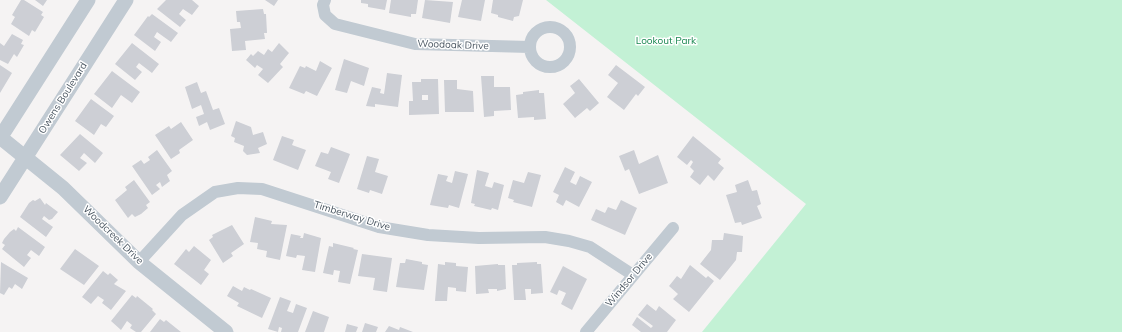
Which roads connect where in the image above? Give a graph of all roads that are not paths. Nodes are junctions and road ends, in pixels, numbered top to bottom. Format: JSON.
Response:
{"nodes":[{"id":1,"x":88,"y":0,"type":"edge"},
{"id":2,"x":126,"y":0,"type":"edge"},
{"id":3,"x":325,"y":0,"type":"edge"},
{"id":4,"x":530,"y":47,"type":"dead end"},
{"id":5,"x":0,"y":138,"type":"edge"},
{"id":6,"x":25,"y":157,"type":"junction"},
{"id":7,"x":0,"y":197,"type":"edge"},
{"id":8,"x":673,"y":228,"type":"dead end"},
{"id":9,"x":139,"y":262,"type":"junction"},
{"id":10,"x":633,"y":275,"type":"junction"},
{"id":11,"x":226,"y":332,"type":"edge"},
{"id":12,"x":586,"y":332,"type":"edge"}],
"edges":[{"from":1,"to":5,"type":"street"},
{"from":2,"to":6,"type":"street","name":"Owens Boulevard"},
{"from":3,"to":4,"type":"street","name":"Woodoak Drive"},
{"from":5,"to":6,"type":"street","name":"Woodcreek Drive"},
{"from":6,"to":7,"type":"street","name":"Owens Boulevard"},
{"from":6,"to":9,"type":"street","name":"Woodcreek Drive"},
{"from":8,"to":10,"type":"street","name":"Windsor Drive"},
{"from":9,"to":10,"type":"street","name":"Timberway Drive"},
{"from":9,"to":11,"type":"street","name":"Woodcreek Drive"},
{"from":10,"to":12,"type":"street","name":"Windsor Drive"}]}
